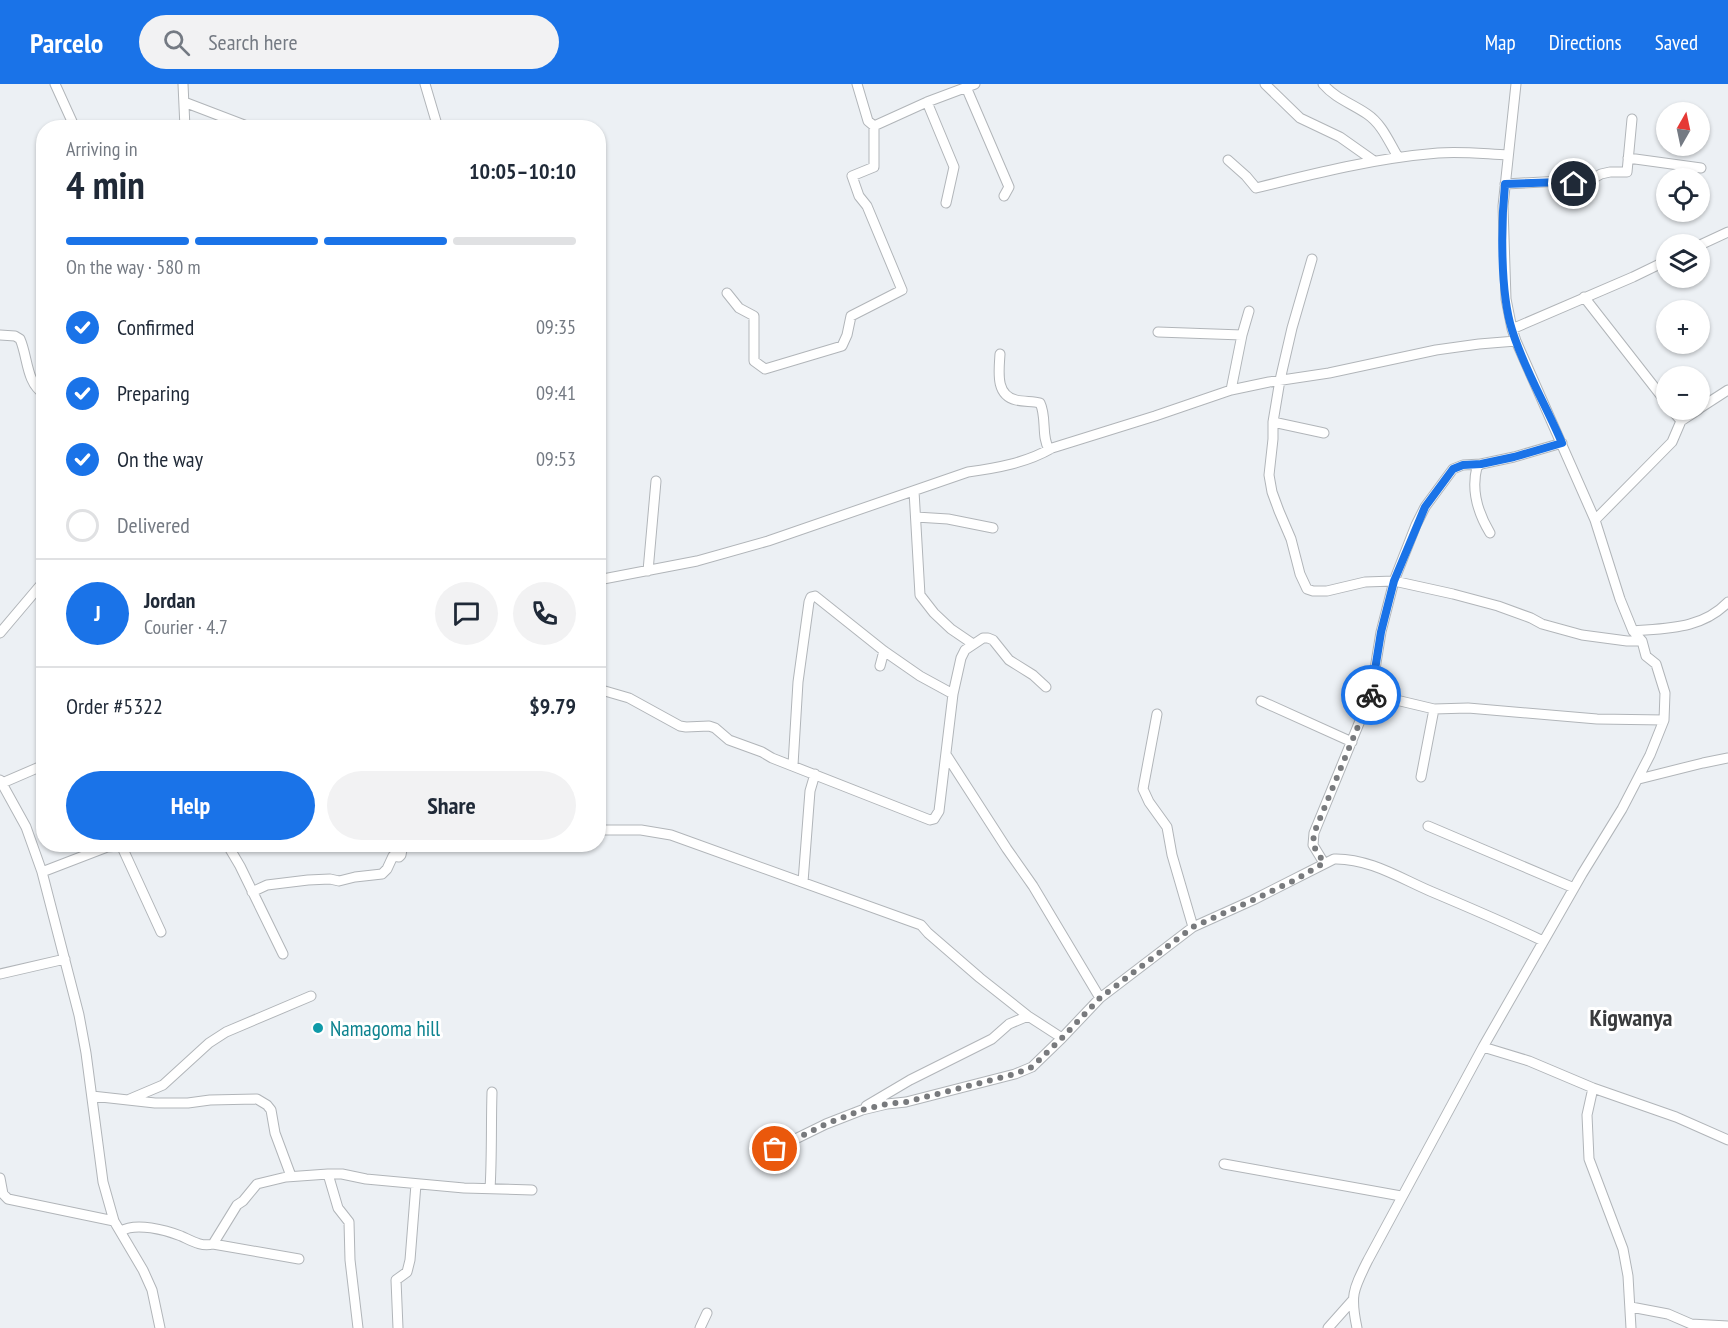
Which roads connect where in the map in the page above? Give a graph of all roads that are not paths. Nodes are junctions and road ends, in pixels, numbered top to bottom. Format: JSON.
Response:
{"nodes":[{"id":1,"x":55,"y":84,"type":"edge"},
{"id":2,"x":183,"y":84,"type":"edge"},
{"id":3,"x":425,"y":84,"type":"edge"},
{"id":4,"x":857,"y":84,"type":"edge"},
{"id":5,"x":1265,"y":84,"type":"edge"},
{"id":6,"x":1323,"y":84,"type":"edge"},
{"id":7,"x":1516,"y":84,"type":"edge"},
{"id":8,"x":970,"y":86,"type":"edge"},
{"id":9,"x":184,"y":102,"type":"junction"},
{"id":10,"x":927,"y":102,"type":"junction"},
{"id":11,"x":1632,"y":119,"type":"dead end"},
{"id":12,"x":71,"y":120,"type":"edge"},
{"id":13,"x":185,"y":120,"type":"edge"},
{"id":14,"x":231,"y":120,"type":"edge"},
{"id":15,"x":436,"y":120,"type":"edge"},
{"id":16,"x":874,"y":126,"type":"junction"},
{"id":17,"x":1508,"y":154,"type":"junction"},
{"id":18,"x":1398,"y":157,"type":"junction"},
{"id":19,"x":1628,"y":158,"type":"junction"},
{"id":20,"x":1228,"y":160,"type":"dead end"},
{"id":21,"x":1374,"y":161,"type":"junction"},
{"id":22,"x":1701,"y":168,"type":"dead end"},
{"id":23,"x":1505,"y":184,"type":"junction"},
{"id":24,"x":1004,"y":196,"type":"dead end"},
{"id":25,"x":946,"y":203,"type":"dead end"},
{"id":26,"x":1728,"y":232,"type":"edge"},
{"id":27,"x":1710,"y":240,"type":"edge"},
{"id":28,"x":1312,"y":259,"type":"dead end"},
{"id":29,"x":1656,"y":266,"type":"edge"},
{"id":30,"x":727,"y":293,"type":"dead end"},
{"id":31,"x":1584,"y":297,"type":"junction"},
{"id":32,"x":1249,"y":311,"type":"dead end"},
{"id":33,"x":1512,"y":329,"type":"junction"},
{"id":34,"x":1158,"y":332,"type":"dead end"},
{"id":35,"x":0,"y":335,"type":"edge"},
{"id":36,"x":1242,"y":335,"type":"junction"},
{"id":37,"x":1516,"y":341,"type":"junction"},
{"id":38,"x":1000,"y":354,"type":"dead end"},
{"id":39,"x":1280,"y":380,"type":"junction"},
{"id":40,"x":36,"y":388,"type":"edge"},
{"id":41,"x":1656,"y":389,"type":"edge"},
{"id":42,"x":1231,"y":390,"type":"junction"},
{"id":43,"x":1728,"y":390,"type":"edge"},
{"id":44,"x":1710,"y":402,"type":"edge"},
{"id":45,"x":1681,"y":421,"type":"edge"},
{"id":46,"x":1273,"y":422,"type":"junction"},
{"id":47,"x":1324,"y":433,"type":"dead end"},
{"id":48,"x":1562,"y":443,"type":"junction"},
{"id":49,"x":1052,"y":448,"type":"junction"},
{"id":50,"x":1481,"y":464,"type":"junction"},
{"id":51,"x":656,"y":481,"type":"dead end"},
{"id":52,"x":914,"y":491,"type":"junction"},
{"id":53,"x":916,"y":517,"type":"junction"},
{"id":54,"x":1595,"y":520,"type":"junction"},
{"id":55,"x":993,"y":528,"type":"dead end"},
{"id":56,"x":1490,"y":533,"type":"dead end"},
{"id":57,"x":648,"y":571,"type":"junction"},
{"id":58,"x":606,"y":579,"type":"edge"},
{"id":59,"x":1394,"y":581,"type":"junction"},
{"id":60,"x":36,"y":590,"type":"edge"},
{"id":61,"x":1728,"y":602,"type":"edge"},
{"id":62,"x":1633,"y":631,"type":"junction"},
{"id":63,"x":0,"y":633,"type":"edge"},
{"id":64,"x":1642,"y":641,"type":"junction"},
{"id":65,"x":973,"y":644,"type":"junction"},
{"id":66,"x":884,"y":651,"type":"junction"},
{"id":67,"x":880,"y":666,"type":"dead end"},
{"id":68,"x":1046,"y":687,"type":"dead end"},
{"id":69,"x":606,"y":691,"type":"edge"},
{"id":70,"x":953,"y":694,"type":"junction"},
{"id":71,"x":1371,"y":694,"type":"junction"},
{"id":72,"x":1261,"y":701,"type":"dead end"},
{"id":73,"x":1434,"y":709,"type":"junction"},
{"id":74,"x":1157,"y":714,"type":"dead end"},
{"id":75,"x":1664,"y":720,"type":"junction"},
{"id":76,"x":1352,"y":742,"type":"junction"},
{"id":77,"x":947,"y":756,"type":"junction"},
{"id":78,"x":1728,"y":758,"type":"edge"},
{"id":79,"x":793,"y":765,"type":"junction"},
{"id":80,"x":36,"y":768,"type":"edge"},
{"id":81,"x":815,"y":774,"type":"junction"},
{"id":82,"x":1421,"y":777,"type":"dead end"},
{"id":83,"x":1639,"y":779,"type":"junction"},
{"id":84,"x":0,"y":782,"type":"edge"},
{"id":85,"x":1428,"y":826,"type":"dead end"},
{"id":86,"x":606,"y":830,"type":"edge"},
{"id":87,"x":94,"y":852,"type":"edge"},
{"id":88,"x":125,"y":852,"type":"edge"},
{"id":89,"x":231,"y":852,"type":"edge"},
{"id":90,"x":402,"y":852,"type":"edge"},
{"id":91,"x":1324,"y":863,"type":"junction"},
{"id":92,"x":42,"y":872,"type":"junction"},
{"id":93,"x":802,"y":882,"type":"junction"},
{"id":94,"x":1574,"y":888,"type":"junction"},
{"id":95,"x":252,"y":892,"type":"junction"},
{"id":96,"x":1193,"y":927,"type":"junction"},
{"id":97,"x":161,"y":932,"type":"dead end"},
{"id":98,"x":1543,"y":941,"type":"junction"},
{"id":99,"x":283,"y":954,"type":"dead end"},
{"id":100,"x":65,"y":959,"type":"junction"},
{"id":101,"x":0,"y":974,"type":"edge"},
{"id":102,"x":311,"y":996,"type":"dead end"},
{"id":103,"x":1100,"y":998,"type":"junction"},
{"id":104,"x":1028,"y":1016,"type":"junction"},
{"id":105,"x":1062,"y":1038,"type":"junction"},
{"id":106,"x":1483,"y":1047,"type":"junction"},
{"id":107,"x":1593,"y":1088,"type":"junction"},
{"id":108,"x":492,"y":1092,"type":"dead end"},
{"id":109,"x":92,"y":1096,"type":"junction"},
{"id":110,"x":128,"y":1100,"type":"junction"},
{"id":111,"x":848,"y":1116,"type":"junction"},
{"id":112,"x":1728,"y":1140,"type":"edge"},
{"id":113,"x":775,"y":1149,"type":"dead end"},
{"id":114,"x":1224,"y":1164,"type":"dead end"},
{"id":115,"x":328,"y":1174,"type":"junction"},
{"id":116,"x":291,"y":1176,"type":"junction"},
{"id":117,"x":0,"y":1178,"type":"edge"},
{"id":118,"x":416,"y":1184,"type":"junction"},
{"id":119,"x":490,"y":1189,"type":"junction"},
{"id":120,"x":532,"y":1190,"type":"dead end"},
{"id":121,"x":1401,"y":1196,"type":"junction"},
{"id":122,"x":114,"y":1221,"type":"junction"},
{"id":123,"x":121,"y":1231,"type":"junction"},
{"id":124,"x":213,"y":1244,"type":"junction"},
{"id":125,"x":299,"y":1259,"type":"dead end"},
{"id":126,"x":1352,"y":1301,"type":"junction"},
{"id":127,"x":1630,"y":1307,"type":"junction"},
{"id":128,"x":707,"y":1313,"type":"dead end"},
{"id":129,"x":1728,"y":1326,"type":"edge"},
{"id":130,"x":160,"y":1328,"type":"edge"},
{"id":131,"x":358,"y":1328,"type":"edge"},
{"id":132,"x":398,"y":1328,"type":"edge"},
{"id":133,"x":700,"y":1328,"type":"edge"},
{"id":134,"x":1328,"y":1328,"type":"edge"},
{"id":135,"x":1357,"y":1328,"type":"edge"},
{"id":136,"x":1631,"y":1328,"type":"edge"}],
"edges":[{"from":1,"to":12,"type":"street"},
{"from":2,"to":9,"type":"street"},
{"from":3,"to":15,"type":"street"},
{"from":4,"to":16,"type":"street"},
{"from":5,"to":21,"type":"street"},
{"from":6,"to":18,"type":"street"},
{"from":7,"to":17,"type":"street"},
{"from":8,"to":10,"type":"street"},
{"from":8,"to":24,"type":"street"},
{"from":9,"to":13,"type":"street"},
{"from":9,"to":14,"type":"street"},
{"from":10,"to":16,"type":"street"},
{"from":10,"to":25,"type":"street"},
{"from":11,"to":19,"type":"street"},
{"from":16,"to":30,"type":"street"},
{"from":17,"to":18,"type":"street"},
{"from":17,"to":23,"type":"street"},
{"from":18,"to":21,"type":"street"},
{"from":19,"to":22,"type":"street"},
{"from":19,"to":23,"type":"street"},
{"from":20,"to":21,"type":"street"},
{"from":23,"to":33,"type":"street"},
{"from":26,"to":27,"type":"street"},
{"from":28,"to":39,"type":"street"},
{"from":29,"to":31,"type":"street"},
{"from":31,"to":33,"type":"street"},
{"from":31,"to":41,"type":"street"},
{"from":32,"to":36,"type":"street"},
{"from":33,"to":37,"type":"street"},
{"from":34,"to":36,"type":"street"},
{"from":35,"to":40,"type":"street"},
{"from":36,"to":42,"type":"street"},
{"from":37,"to":39,"type":"street"},
{"from":37,"to":48,"type":"street"},
{"from":38,"to":49,"type":"street"},
{"from":39,"to":42,"type":"street"},
{"from":39,"to":46,"type":"street"},
{"from":42,"to":49,"type":"street"},
{"from":43,"to":44,"type":"street"},
{"from":45,"to":54,"type":"street"},
{"from":46,"to":47,"type":"street"},
{"from":46,"to":59,"type":"street"},
{"from":48,"to":50,"type":"street"},
{"from":48,"to":54,"type":"street"},
{"from":49,"to":52,"type":"street"},
{"from":50,"to":56,"type":"street"},
{"from":50,"to":59,"type":"street"},
{"from":51,"to":57,"type":"street"},
{"from":52,"to":53,"type":"street"},
{"from":52,"to":57,"type":"street"},
{"from":53,"to":55,"type":"street"},
{"from":53,"to":65,"type":"street"},
{"from":54,"to":62,"type":"street"},
{"from":57,"to":58,"type":"street"},
{"from":59,"to":64,"type":"street"},
{"from":59,"to":71,"type":"street"},
{"from":60,"to":63,"type":"street"},
{"from":61,"to":62,"type":"street"},
{"from":62,"to":64,"type":"street"},
{"from":64,"to":75,"type":"street"},
{"from":65,"to":68,"type":"street"},
{"from":65,"to":70,"type":"street"},
{"from":66,"to":67,"type":"street"},
{"from":66,"to":70,"type":"street"},
{"from":66,"to":79,"type":"street"},
{"from":69,"to":79,"type":"street"},
{"from":70,"to":77,"type":"street"},
{"from":71,"to":73,"type":"street"},
{"from":71,"to":76,"type":"street"},
{"from":72,"to":76,"type":"street"},
{"from":73,"to":75,"type":"street"},
{"from":73,"to":82,"type":"street"},
{"from":74,"to":96,"type":"street"},
{"from":75,"to":83,"type":"street"},
{"from":76,"to":91,"type":"street"},
{"from":77,"to":81,"type":"street"},
{"from":77,"to":103,"type":"street"},
{"from":78,"to":83,"type":"street"},
{"from":79,"to":81,"type":"street"},
{"from":80,"to":84,"type":"street"},
{"from":81,"to":93,"type":"street"},
{"from":83,"to":94,"type":"street"},
{"from":84,"to":92,"type":"street"},
{"from":85,"to":94,"type":"street"},
{"from":86,"to":93,"type":"street"},
{"from":87,"to":92,"type":"street"},
{"from":88,"to":97,"type":"street"},
{"from":89,"to":95,"type":"street"},
{"from":90,"to":95,"type":"street"},
{"from":91,"to":96,"type":"street"},
{"from":91,"to":98,"type":"street"},
{"from":92,"to":100,"type":"street"},
{"from":93,"to":104,"type":"street"},
{"from":94,"to":98,"type":"street"},
{"from":95,"to":99,"type":"street"},
{"from":96,"to":103,"type":"street"},
{"from":98,"to":106,"type":"street"},
{"from":100,"to":101,"type":"street"},
{"from":100,"to":109,"type":"street"},
{"from":102,"to":110,"type":"street"},
{"from":103,"to":105,"type":"street"},
{"from":104,"to":105,"type":"street"},
{"from":104,"to":111,"type":"street"},
{"from":105,"to":111,"type":"street"},
{"from":106,"to":107,"type":"street"},
{"from":106,"to":121,"type":"street"},
{"from":107,"to":112,"type":"street"},
{"from":107,"to":127,"type":"street"},
{"from":108,"to":119,"type":"street"},
{"from":109,"to":110,"type":"street"},
{"from":109,"to":122,"type":"street"},
{"from":110,"to":116,"type":"street"},
{"from":111,"to":113,"type":"street"},
{"from":114,"to":121,"type":"street"},
{"from":115,"to":116,"type":"street"},
{"from":115,"to":118,"type":"street"},
{"from":115,"to":131,"type":"street"},
{"from":116,"to":124,"type":"street"},
{"from":117,"to":122,"type":"street"},
{"from":118,"to":119,"type":"street"},
{"from":118,"to":132,"type":"street"},
{"from":119,"to":120,"type":"street"},
{"from":121,"to":126,"type":"street"},
{"from":122,"to":123,"type":"street"},
{"from":123,"to":124,"type":"street"},
{"from":123,"to":130,"type":"street"},
{"from":124,"to":125,"type":"street"},
{"from":126,"to":134,"type":"street"},
{"from":126,"to":135,"type":"street"},
{"from":127,"to":129,"type":"street"},
{"from":127,"to":136,"type":"street"},
{"from":128,"to":133,"type":"street"}]}
